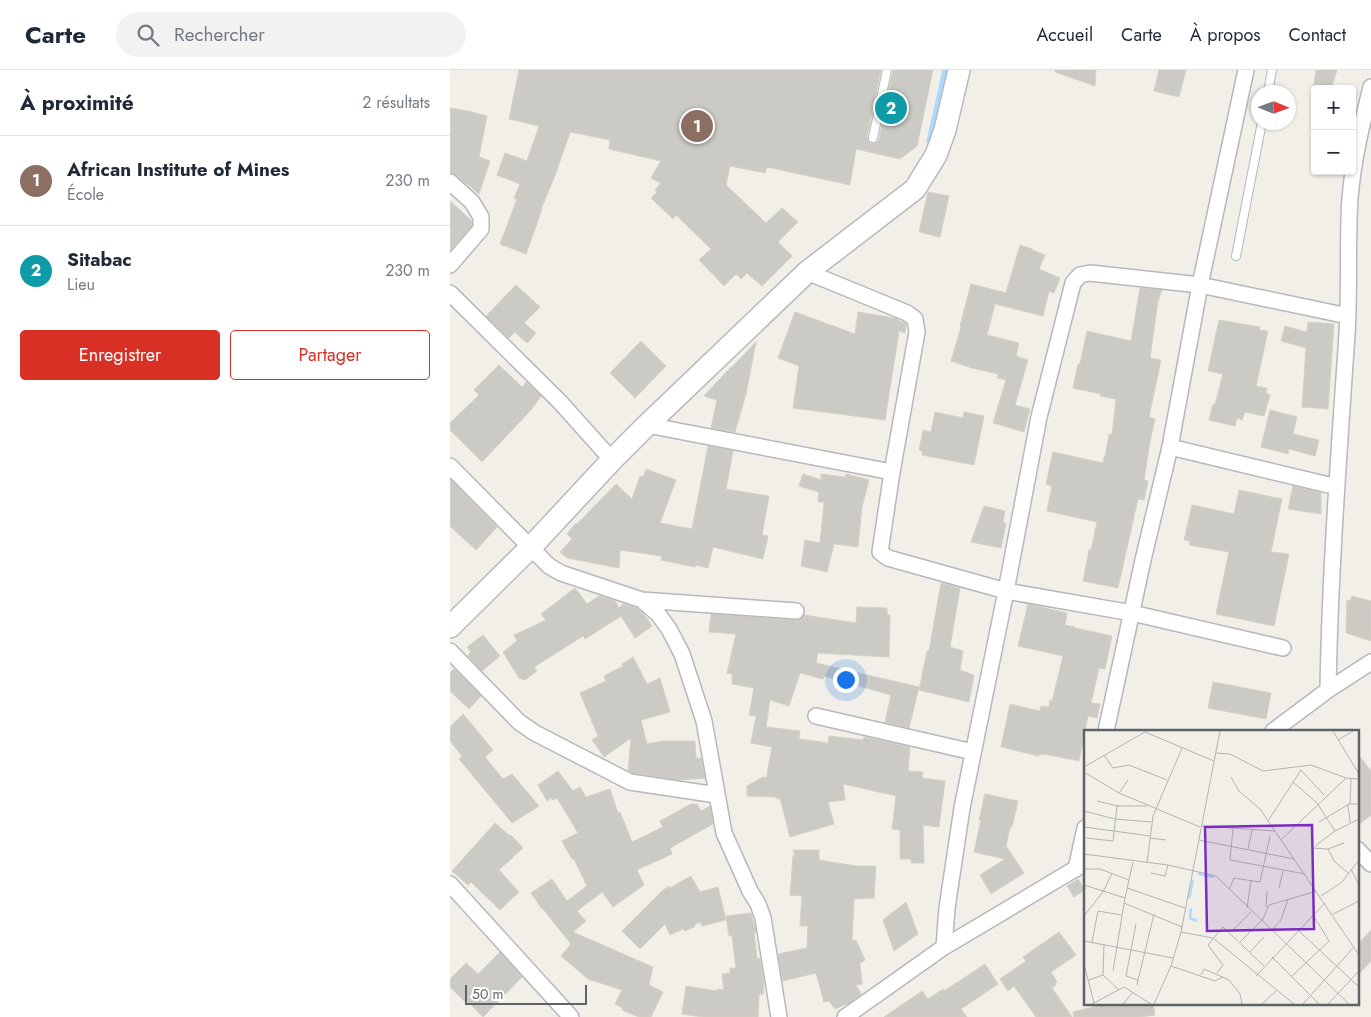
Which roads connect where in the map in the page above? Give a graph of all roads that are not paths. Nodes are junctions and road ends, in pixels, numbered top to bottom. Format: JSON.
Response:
{"nodes":[{"id":1,"x":888,"y":70,"type":"edge"},
{"id":2,"x":959,"y":70,"type":"edge"},
{"id":3,"x":1246,"y":70,"type":"edge"},
{"id":4,"x":1272,"y":70,"type":"edge"},
{"id":5,"x":1269,"y":85,"type":"edge"},
{"id":6,"x":1371,"y":86,"type":"edge"},
{"id":7,"x":1260,"y":130,"type":"edge"},
{"id":8,"x":873,"y":138,"type":"dead end"},
{"id":9,"x":450,"y":182,"type":"edge"},
{"id":10,"x":1236,"y":256,"type":"dead end"},
{"id":11,"x":450,"y":265,"type":"edge"},
{"id":12,"x":807,"y":272,"type":"junction"},
{"id":13,"x":1200,"y":285,"type":"junction"},
{"id":14,"x":450,"y":293,"type":"edge"},
{"id":15,"x":1348,"y":316,"type":"junction"},
{"id":16,"x":647,"y":425,"type":"junction"},
{"id":17,"x":1170,"y":448,"type":"junction"},
{"id":18,"x":612,"y":460,"type":"junction"},
{"id":19,"x":450,"y":466,"type":"edge"},
{"id":20,"x":892,"y":472,"type":"junction"},
{"id":21,"x":1337,"y":487,"type":"junction"},
{"id":22,"x":531,"y":547,"type":"junction"},
{"id":23,"x":1006,"y":591,"type":"junction"},
{"id":24,"x":642,"y":600,"type":"junction"},
{"id":25,"x":796,"y":611,"type":"dead end"},
{"id":26,"x":1132,"y":614,"type":"junction"},
{"id":27,"x":450,"y":627,"type":"edge"},
{"id":28,"x":1283,"y":648,"type":"dead end"},
{"id":29,"x":450,"y":651,"type":"edge"},
{"id":30,"x":1371,"y":662,"type":"edge"},
{"id":31,"x":1328,"y":690,"type":"junction"},
{"id":32,"x":816,"y":716,"type":"dead end"},
{"id":33,"x":1106,"y":730,"type":"edge"},
{"id":34,"x":1274,"y":730,"type":"edge"},
{"id":35,"x":973,"y":752,"type":"junction"},
{"id":36,"x":717,"y":795,"type":"junction"},
{"id":37,"x":1084,"y":836,"type":"edge"},
{"id":38,"x":1358,"y":851,"type":"edge"},
{"id":39,"x":1371,"y":864,"type":"edge"},
{"id":40,"x":1080,"y":866,"type":"edge"},
{"id":41,"x":450,"y":884,"type":"edge"},
{"id":42,"x":944,"y":947,"type":"junction"},
{"id":43,"x":572,"y":1017,"type":"edge"},
{"id":44,"x":779,"y":1017,"type":"edge"},
{"id":45,"x":845,"y":1017,"type":"edge"}],
"edges":[{"from":1,"to":8,"type":"lane"},
{"from":2,"to":12,"type":"street"},
{"from":3,"to":13,"type":"street"},
{"from":4,"to":5,"type":"lane"},
{"from":6,"to":15,"type":"street"},
{"from":7,"to":10,"type":"lane"},
{"from":9,"to":11,"type":"street"},
{"from":12,"to":16,"type":"street"},
{"from":12,"to":20,"type":"street"},
{"from":13,"to":15,"type":"street"},
{"from":13,"to":17,"type":"street"},
{"from":13,"to":23,"type":"street"},
{"from":14,"to":18,"type":"street"},
{"from":15,"to":21,"type":"street"},
{"from":16,"to":18,"type":"street"},
{"from":16,"to":20,"type":"street"},
{"from":17,"to":21,"type":"street"},
{"from":17,"to":26,"type":"street"},
{"from":18,"to":22,"type":"street"},
{"from":19,"to":22,"type":"street"},
{"from":20,"to":23,"type":"street"},
{"from":21,"to":31,"type":"street"},
{"from":22,"to":24,"type":"street"},
{"from":22,"to":27,"type":"street"},
{"from":23,"to":26,"type":"street"},
{"from":23,"to":35,"type":"street"},
{"from":24,"to":25,"type":"street"},
{"from":24,"to":36,"type":"street"},
{"from":26,"to":28,"type":"street"},
{"from":26,"to":33,"type":"street"},
{"from":29,"to":36,"type":"street"},
{"from":30,"to":31,"type":"street"},
{"from":31,"to":34,"type":"street"},
{"from":32,"to":35,"type":"street"},
{"from":35,"to":42,"type":"street"},
{"from":36,"to":44,"type":"street"},
{"from":37,"to":40,"type":"street"},
{"from":38,"to":39,"type":"street"},
{"from":40,"to":42,"type":"street"},
{"from":41,"to":43,"type":"street"},
{"from":42,"to":45,"type":"street"}]}
